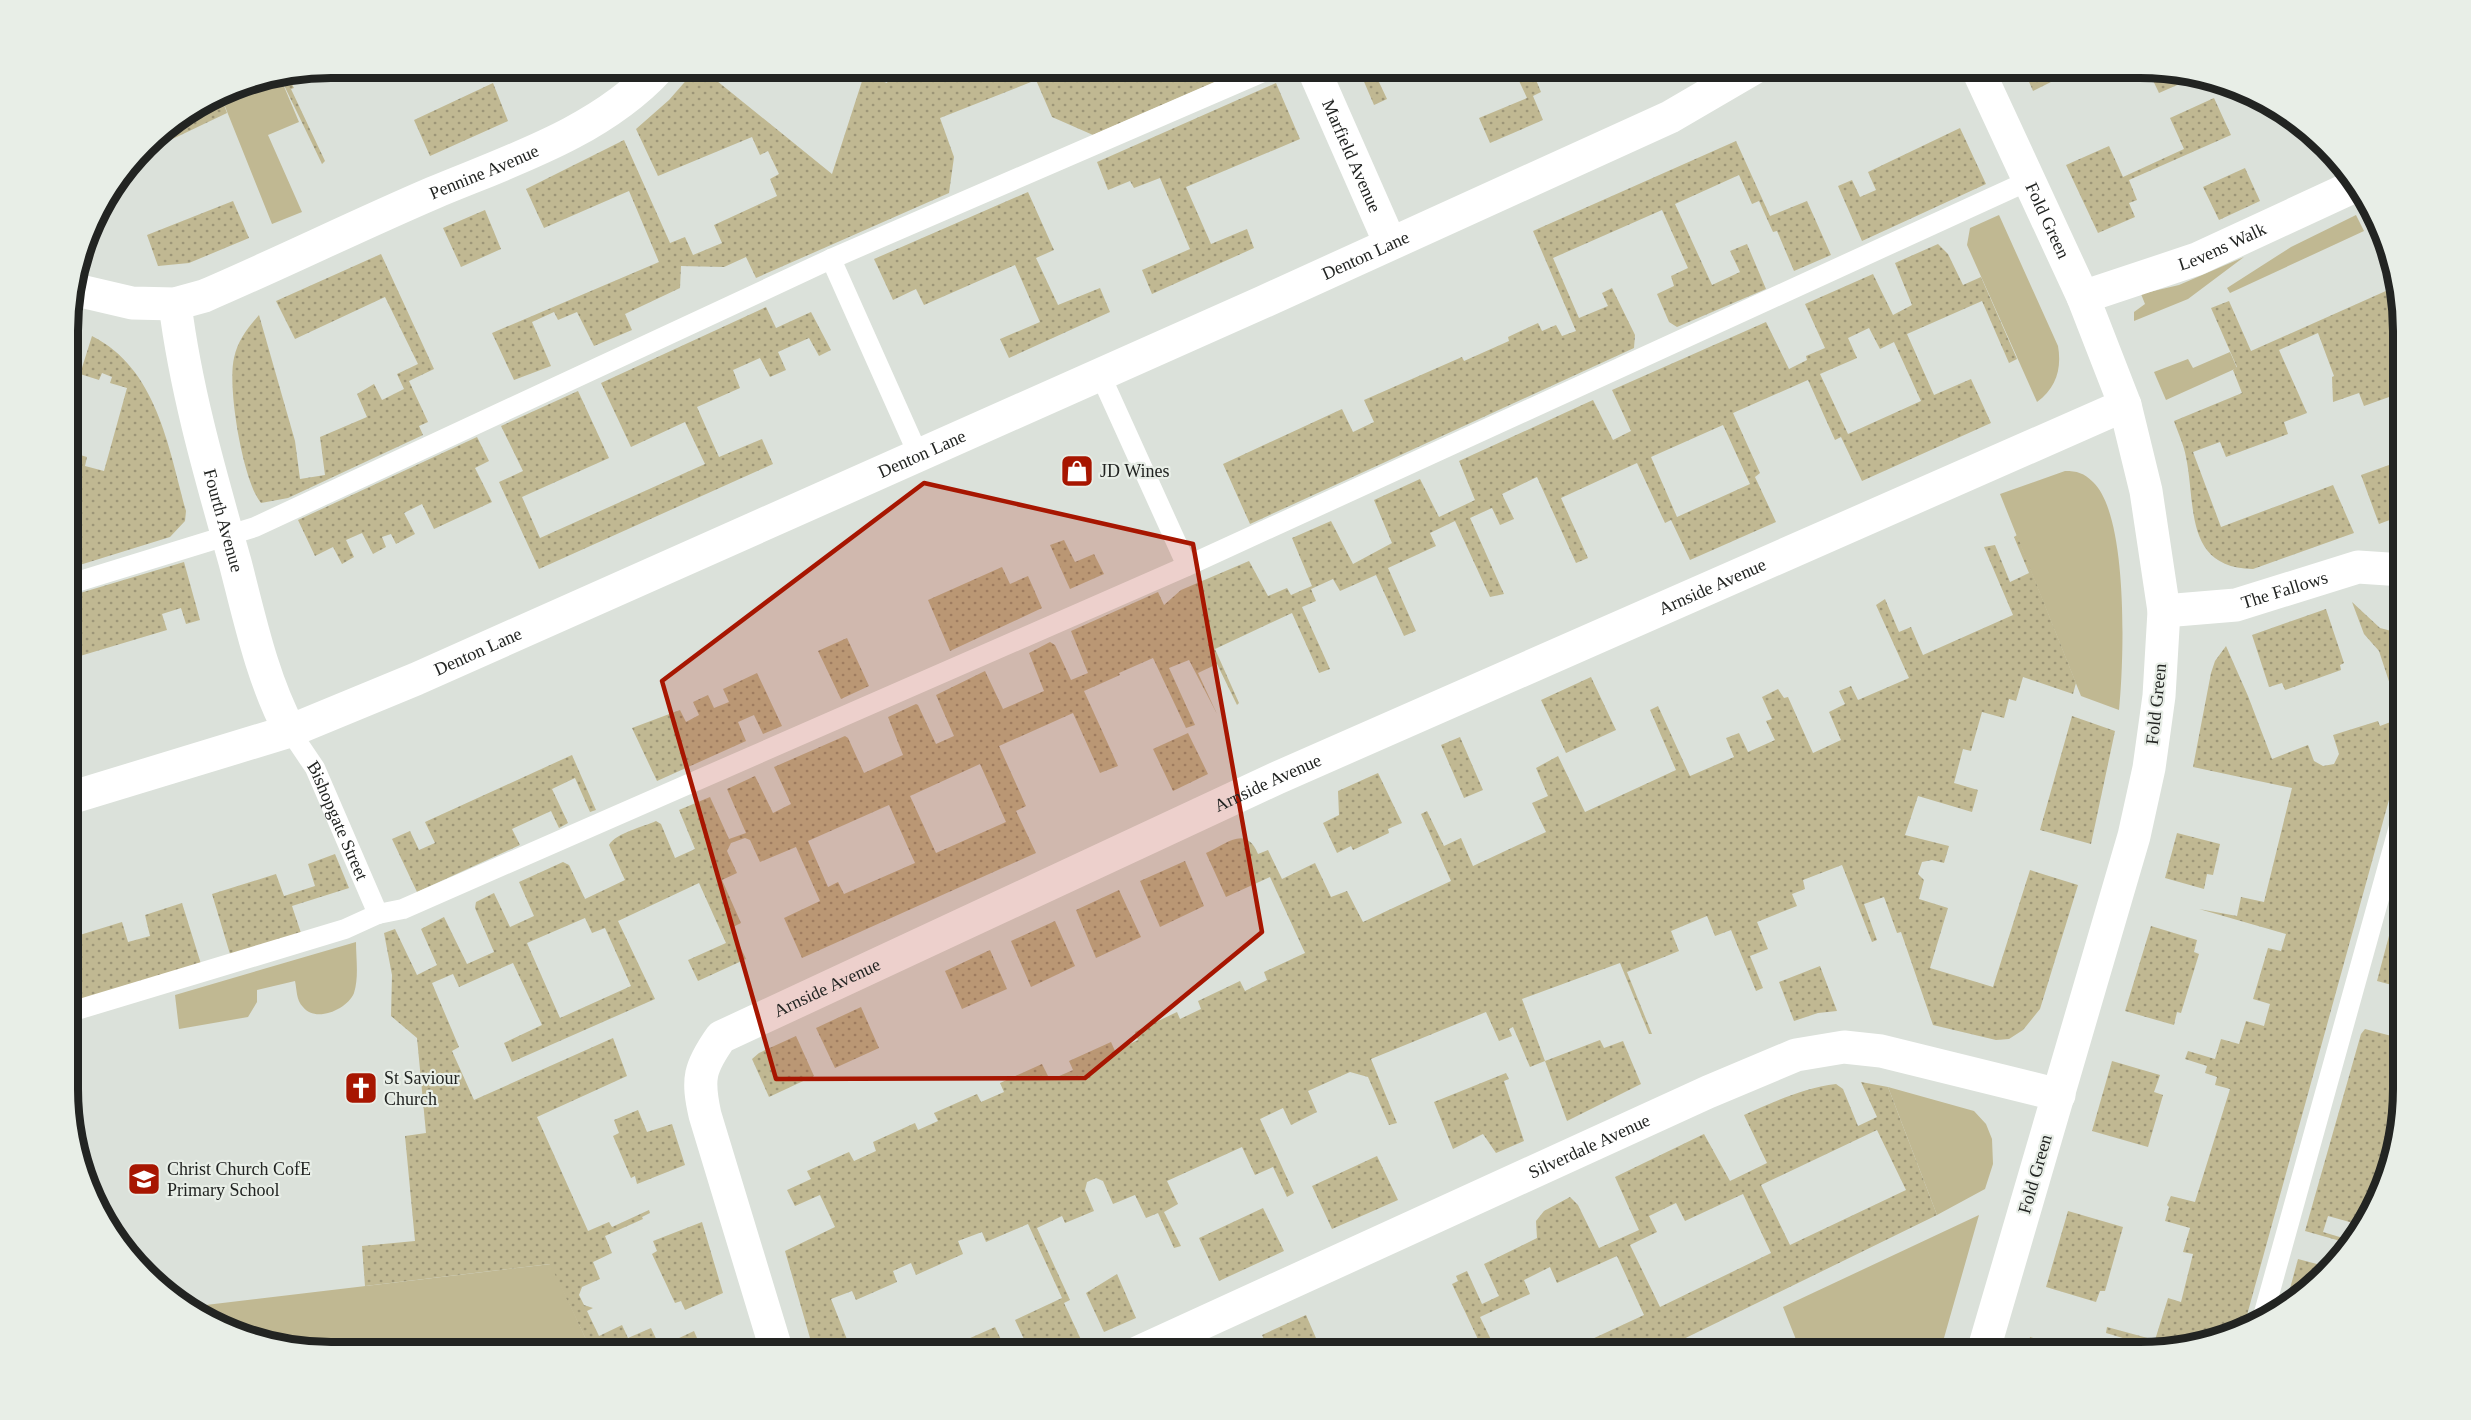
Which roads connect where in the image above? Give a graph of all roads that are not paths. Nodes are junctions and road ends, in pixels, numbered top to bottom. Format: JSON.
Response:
{"nodes":[{"id":1,"x":649,"y":78,"type":"edge"},
{"id":2,"x":1249,"y":78,"type":"edge"},
{"id":3,"x":1317,"y":78,"type":"edge"},
{"id":4,"x":1737,"y":78,"type":"edge"},
{"id":5,"x":1982,"y":78,"type":"edge"},
{"id":6,"x":2030,"y":180,"type":"junction"},
{"id":7,"x":2349,"y":189,"type":"edge"},
{"id":8,"x":1390,"y":243,"type":"junction"},
{"id":9,"x":831,"y":259,"type":"junction"},
{"id":10,"x":81,"y":291,"type":"edge"},
{"id":11,"x":2083,"y":297,"type":"junction"},
{"id":12,"x":175,"y":304,"type":"junction"},
{"id":13,"x":1100,"y":375,"type":"junction"},
{"id":14,"x":2125,"y":405,"type":"junction"},
{"id":15,"x":918,"y":454,"type":"junction"},
{"id":16,"x":227,"y":536,"type":"junction"},
{"id":17,"x":1187,"y":566,"type":"junction"},
{"id":18,"x":2393,"y":569,"type":"edge"},
{"id":19,"x":78,"y":582,"type":"edge"},
{"id":20,"x":2164,"y":611,"type":"junction"},
{"id":21,"x":290,"y":731,"type":"junction"},
{"id":22,"x":78,"y":796,"type":"edge"},
{"id":23,"x":2393,"y":848,"type":"edge"},
{"id":24,"x":378,"y":914,"type":"junction"},
{"id":25,"x":78,"y":1010,"type":"edge"},
{"id":26,"x":2058,"y":1095,"type":"junction"},
{"id":27,"x":2265,"y":1309,"type":"edge"},
{"id":28,"x":774,"y":1342,"type":"edge"},
{"id":29,"x":1161,"y":1342,"type":"edge"},
{"id":30,"x":1986,"y":1342,"type":"edge"}],
"edges":[{"from":1,"to":12,"type":"street","name":"Pennine Avenue"},
{"from":2,"to":9,"type":"lane"},
{"from":3,"to":8,"type":"street","name":"Marfield Avenue"},
{"from":4,"to":8,"type":"street","name":"Denton Lane"},
{"from":5,"to":6,"type":"street","name":"Fold Green"},
{"from":6,"to":11,"type":"street","name":"Fold Green"},
{"from":6,"to":17,"type":"lane"},
{"from":7,"to":11,"type":"street","name":"Levens Walk"},
{"from":8,"to":13,"type":"street","name":"Denton Lane"},
{"from":9,"to":15,"type":"lane"},
{"from":9,"to":16,"type":"lane"},
{"from":10,"to":12,"type":"street"},
{"from":11,"to":14,"type":"street","name":"Fold Green"},
{"from":12,"to":16,"type":"street","name":"Fourth Avenue"},
{"from":13,"to":15,"type":"street","name":"Denton Lane"},
{"from":13,"to":17,"type":"lane"},
{"from":14,"to":20,"type":"street","name":"Fold Green"},
{"from":14,"to":28,"type":"street","name":"Arnside Avenue"},
{"from":15,"to":21,"type":"street","name":"Denton Lane"},
{"from":16,"to":19,"type":"lane"},
{"from":16,"to":21,"type":"street","name":"Fourth Avenue"},
{"from":17,"to":24,"type":"lane"},
{"from":18,"to":20,"type":"street","name":"The Fallows"},
{"from":20,"to":26,"type":"street","name":"Fold Green"},
{"from":21,"to":22,"type":"street","name":"Denton Lane"},
{"from":21,"to":24,"type":"lane","name":"Bishopgate Street"},
{"from":23,"to":27,"type":"lane"},
{"from":24,"to":25,"type":"lane"},
{"from":26,"to":29,"type":"street","name":"Silverdale Avenue"},
{"from":26,"to":30,"type":"street","name":"Fold Green"}]}
